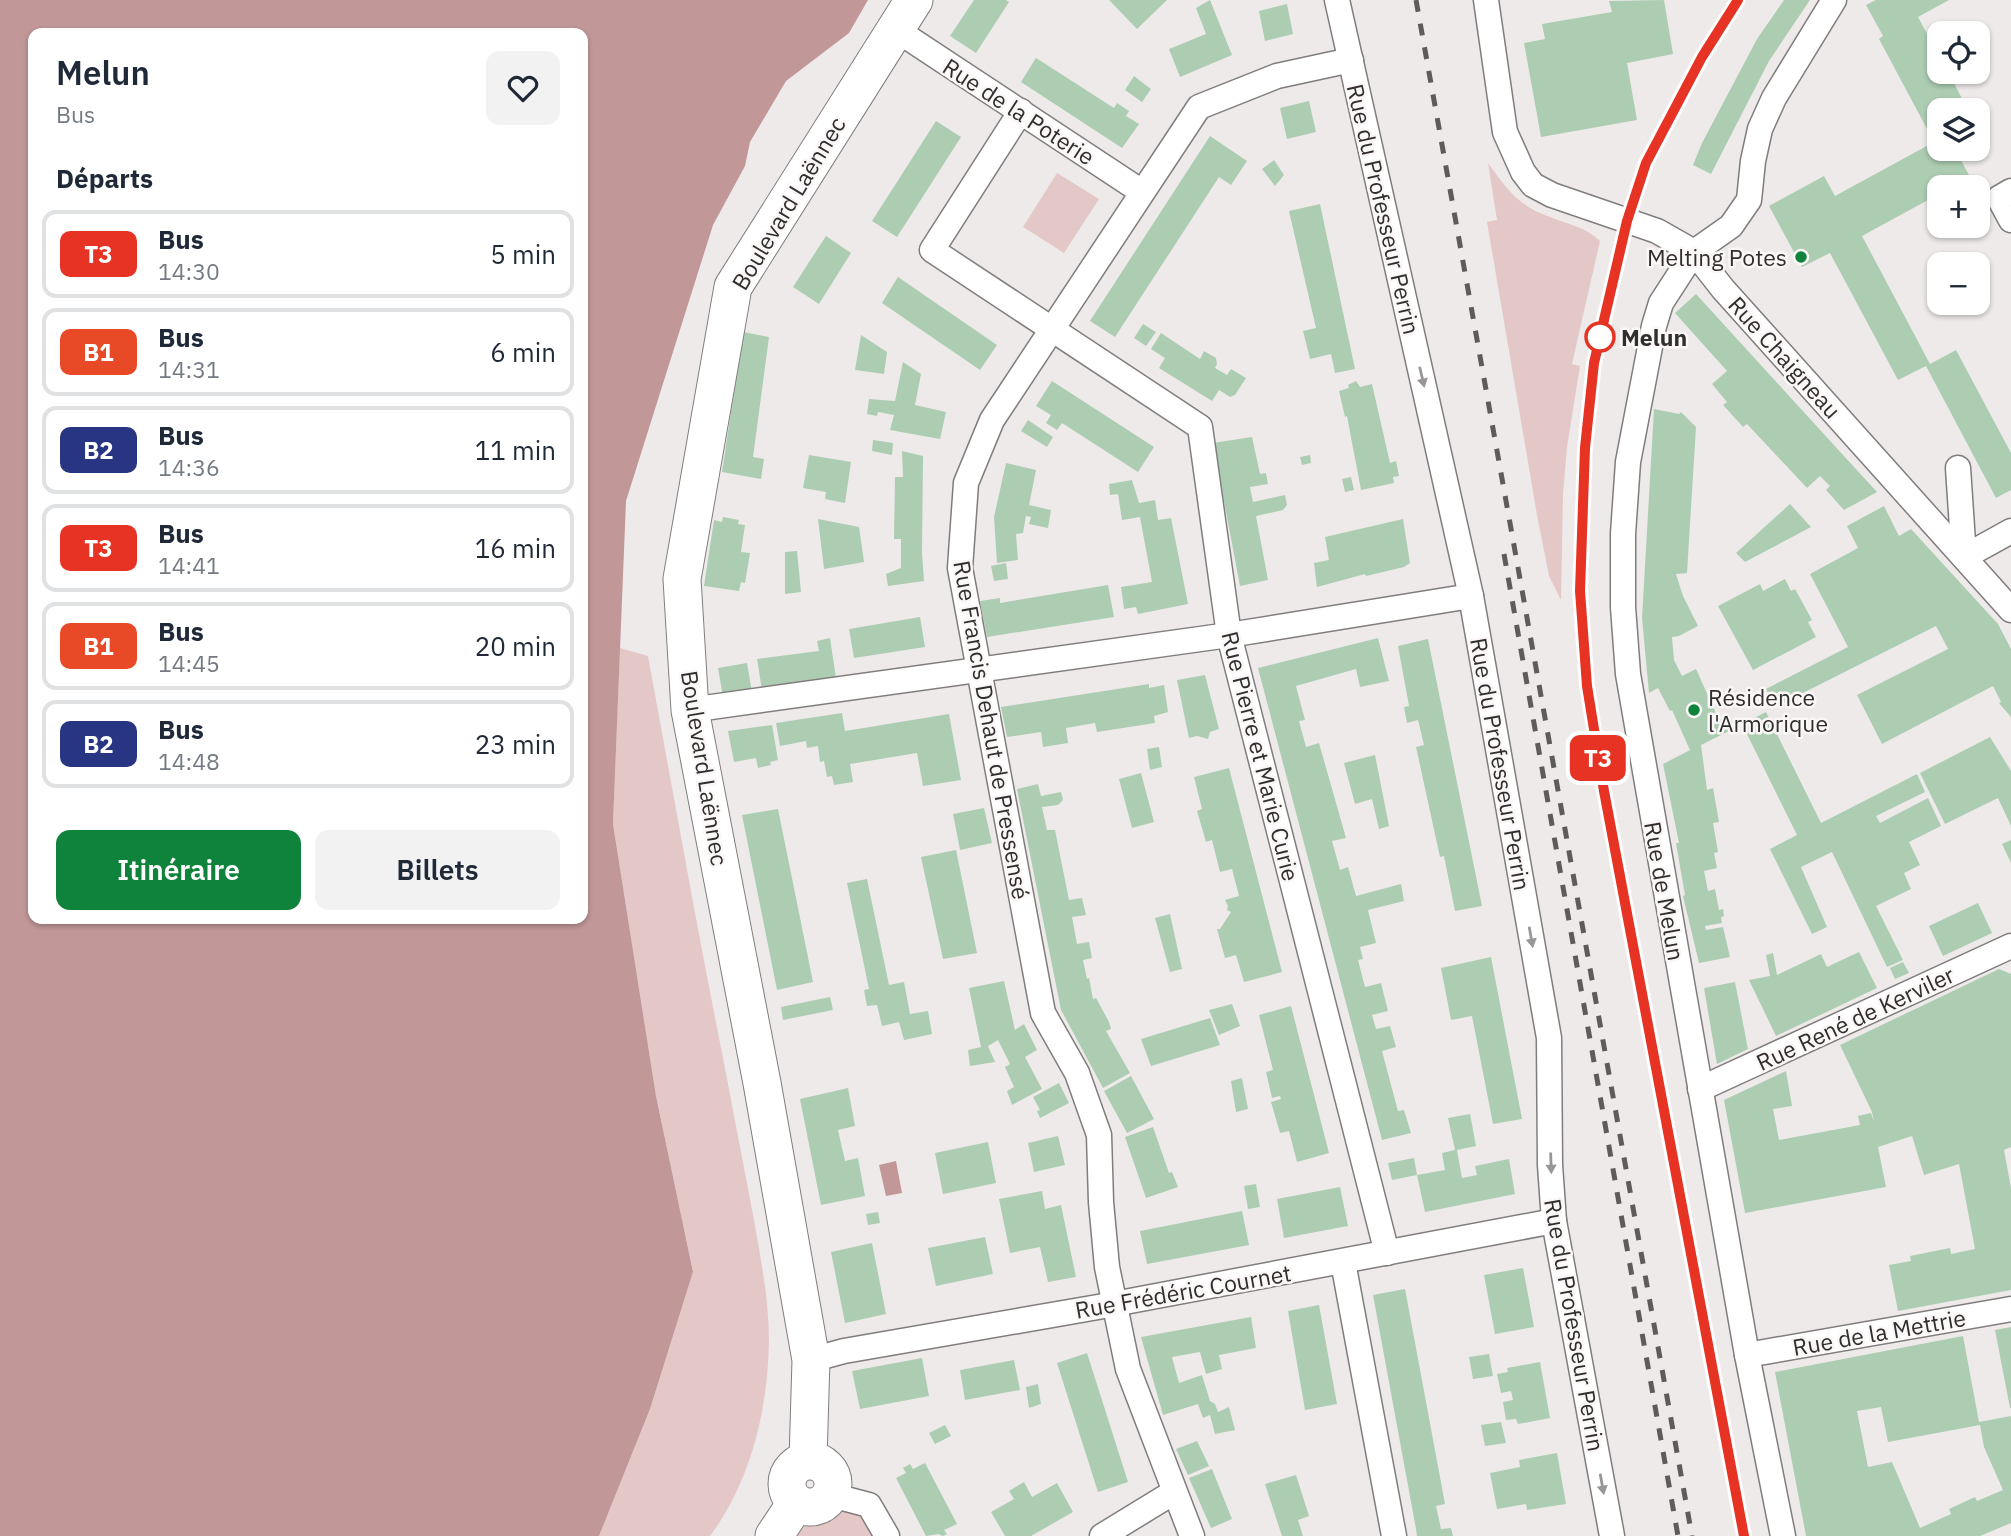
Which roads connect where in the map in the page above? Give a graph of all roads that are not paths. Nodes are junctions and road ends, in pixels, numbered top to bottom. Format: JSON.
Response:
{"nodes":[{"id":1,"x":1337,"y":0,"type":"edge"},
{"id":2,"x":1486,"y":0,"type":"edge"},
{"id":3,"x":1738,"y":0,"type":"edge"},
{"id":4,"x":1835,"y":0,"type":"edge"},
{"id":5,"x":905,"y":15,"type":"edge"},
{"id":6,"x":1350,"y":60,"type":"junction"},
{"id":7,"x":1021,"y":111,"type":"junction"},
{"id":8,"x":2011,"y":191,"type":"edge"},
{"id":9,"x":1142,"y":192,"type":"junction"},
{"id":10,"x":2011,"y":220,"type":"edge"},
{"id":11,"x":1627,"y":221,"type":"junction"},
{"id":12,"x":1694,"y":251,"type":"junction"},
{"id":13,"x":1052,"y":329,"type":"junction"},
{"id":14,"x":1958,"y":468,"type":"dead end"},
{"id":15,"x":2011,"y":531,"type":"edge"},
{"id":16,"x":1964,"y":557,"type":"junction"},
{"id":17,"x":1471,"y":596,"type":"junction"},
{"id":18,"x":2011,"y":610,"type":"edge"},
{"id":19,"x":1229,"y":635,"type":"junction"},
{"id":20,"x":978,"y":671,"type":"junction"},
{"id":21,"x":690,"y":710,"type":"junction"},
{"id":22,"x":2011,"y":946,"type":"edge"},
{"id":23,"x":1700,"y":1089,"type":"junction"},
{"id":24,"x":1554,"y":1222,"type":"junction"},
{"id":25,"x":1387,"y":1253,"type":"junction"},
{"id":26,"x":1343,"y":1262,"type":"junction"},
{"id":27,"x":1116,"y":1303,"type":"junction"},
{"id":28,"x":2011,"y":1309,"type":"edge"},
{"id":29,"x":1747,"y":1355,"type":"junction"},
{"id":30,"x":811,"y":1360,"type":"junction"},
{"id":31,"x":808,"y":1460,"type":"junction"},
{"id":32,"x":1174,"y":1492,"type":"junction"},
{"id":33,"x":831,"y":1495,"type":"junction"},
{"id":34,"x":796,"y":1503,"type":"junction"},
{"id":35,"x":774,"y":1536,"type":"edge"},
{"id":36,"x":887,"y":1536,"type":"edge"},
{"id":37,"x":1102,"y":1536,"type":"edge"},
{"id":38,"x":1192,"y":1536,"type":"edge"},
{"id":39,"x":1394,"y":1536,"type":"edge"},
{"id":40,"x":1612,"y":1536,"type":"edge"},
{"id":41,"x":1744,"y":1536,"type":"edge"},
{"id":42,"x":1783,"y":1536,"type":"edge"}],
"edges":[{"from":1,"to":6,"type":"street","name":"Rue du Professeur Perrin"},
{"from":2,"to":11,"type":"street","name":"Rue Chaigneau"},
{"from":3,"to":11,"type":"lane","name":"Rue de Melun"},
{"from":4,"to":12,"type":"street"},
{"from":5,"to":7,"type":"street","name":"Rue de la Poterie"},
{"from":5,"to":21,"type":"main road","name":"Boulevard Laënnec"},
{"from":6,"to":9,"type":"street","name":"Rue Francis Dehaut de Pressensé"},
{"from":6,"to":17,"type":"street","name":"Rue du Professeur Perrin","one_way":true},
{"from":7,"to":9,"type":"street","name":"Rue de la Poterie"},
{"from":7,"to":13,"type":"street","name":"Rue Pierre et Marie Curie"},
{"from":8,"to":10,"type":"street"},
{"from":9,"to":13,"type":"street","name":"Rue Francis Dehaut de Pressensé"},
{"from":11,"to":12,"type":"street","name":"Rue Chaigneau"},
{"from":11,"to":41,"type":"lane","name":"Rue de Melun"},
{"from":12,"to":16,"type":"street","name":"Rue Chaigneau"},
{"from":12,"to":23,"type":"street","name":"Rue de Melun"},
{"from":13,"to":19,"type":"street","name":"Rue Pierre et Marie Curie"},
{"from":13,"to":20,"type":"street","name":"Rue Francis Dehaut de Pressensé"},
{"from":14,"to":16,"type":"street"},
{"from":15,"to":16,"type":"street"},
{"from":16,"to":18,"type":"street","name":"Rue Chaigneau"},
{"from":17,"to":19,"type":"street"},
{"from":17,"to":24,"type":"street","name":"Rue du Professeur Perrin","one_way":true},
{"from":19,"to":20,"type":"street"},
{"from":19,"to":25,"type":"street","name":"Rue Pierre et Marie Curie"},
{"from":20,"to":21,"type":"street"},
{"from":20,"to":27,"type":"street","name":"Rue Francis Dehaut de Pressensé"},
{"from":21,"to":30,"type":"main road","name":"Boulevard Laënnec"},
{"from":22,"to":23,"type":"street","name":"Rue René de Kerviler"},
{"from":23,"to":29,"type":"street","name":"Rue de Melun"},
{"from":24,"to":25,"type":"street","name":"Rue Frédéric Cournet"},
{"from":24,"to":40,"type":"street","name":"Rue du Professeur Perrin","one_way":true},
{"from":25,"to":26,"type":"street","name":"Rue Frédéric Cournet"},
{"from":26,"to":27,"type":"street","name":"Rue Frédéric Cournet"},
{"from":26,"to":39,"type":"street"},
{"from":27,"to":30,"type":"street","name":"Rue Frédéric Cournet"},
{"from":27,"to":32,"type":"street","name":"Rue Francis Dehaut de Pressensé"},
{"from":28,"to":29,"type":"street","name":"Rue de la Mettrie"},
{"from":29,"to":42,"type":"street","name":"Rue de Melun"},
{"from":30,"to":31,"type":"main road","name":"Boulevard Laënnec"},
{"from":31,"to":33,"type":"main road"},
{"from":31,"to":34,"type":"main road"},
{"from":32,"to":37,"type":"street"},
{"from":32,"to":38,"type":"street","name":"Rue Francis Dehaut de Pressensé"},
{"from":33,"to":34,"type":"main road"},
{"from":33,"to":36,"type":"street"},
{"from":34,"to":35,"type":"main road"}]}
